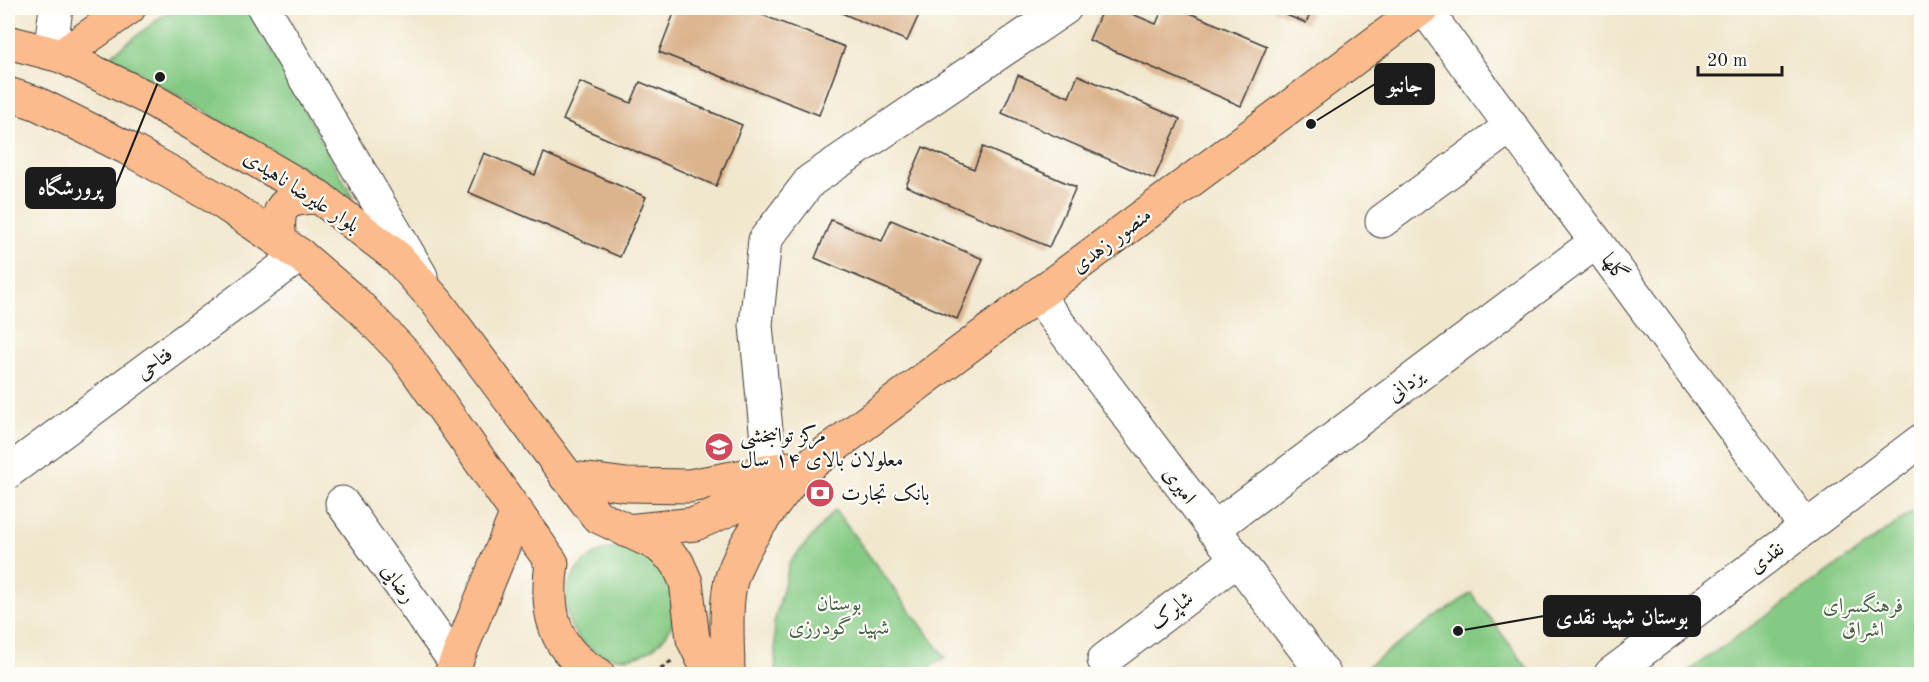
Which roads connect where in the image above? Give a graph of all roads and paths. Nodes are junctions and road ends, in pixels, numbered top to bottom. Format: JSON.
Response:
{"nodes":[{"id":1,"x":56,"y":8,"type":"edge"},
{"id":2,"x":129,"y":8,"type":"edge"},
{"id":3,"x":264,"y":8,"type":"edge"},
{"id":4,"x":1065,"y":8,"type":"edge"},
{"id":5,"x":1423,"y":8,"type":"edge"},
{"id":6,"x":8,"y":42,"type":"edge"},
{"id":7,"x":55,"y":54,"type":"junction"},
{"id":8,"x":17,"y":101,"type":"edge"},
{"id":9,"x":1511,"y":126,"type":"junction"},
{"id":10,"x":231,"y":146,"type":"junction"},
{"id":11,"x":200,"y":189,"type":"junction"},
{"id":12,"x":319,"y":197,"type":"junction"},
{"id":13,"x":1382,"y":221,"type":"dead end"},
{"id":14,"x":1596,"y":242,"type":"junction"},
{"id":15,"x":290,"y":248,"type":"junction"},
{"id":16,"x":1037,"y":295,"type":"junction"},
{"id":17,"x":436,"y":301,"type":"junction"},
{"id":18,"x":1922,"y":440,"type":"edge"},
{"id":19,"x":794,"y":468,"type":"junction"},
{"id":20,"x":8,"y":472,"type":"edge"},
{"id":21,"x":566,"y":477,"type":"junction"},
{"id":22,"x":342,"y":503,"type":"dead end"},
{"id":23,"x":517,"y":512,"type":"junction"},
{"id":24,"x":1806,"y":527,"type":"junction"},
{"id":25,"x":1214,"y":528,"type":"junction"},
{"id":26,"x":626,"y":531,"type":"junction"},
{"id":27,"x":1237,"y":560,"type":"junction"},
{"id":28,"x":1104,"y":660,"type":"dead end"},
{"id":29,"x":453,"y":669,"type":"edge"},
{"id":30,"x":598,"y":675,"type":"edge"},
{"id":31,"x":710,"y":675,"type":"edge"},
{"id":32,"x":728,"y":675,"type":"edge"},
{"id":33,"x":1324,"y":675,"type":"edge"},
{"id":34,"x":1611,"y":675,"type":"edge"}],
"edges":[{"from":1,"to":7,"type":"street"},
{"from":2,"to":7,"type":"main road"},
{"from":3,"to":17,"type":"street"},
{"from":4,"to":19,"type":"street"},
{"from":5,"to":9,"type":"street","name":"گلها"},
{"from":5,"to":16,"type":"main road","name":"منصور زهدی"},
{"from":6,"to":7,"type":"main road","name":"بلوار علیرضا ناهیدی"},
{"from":7,"to":10,"type":"main road","name":"بلوار علیرضا ناهیدی"},
{"from":8,"to":11,"type":"main road"},
{"from":9,"to":13,"type":"street"},
{"from":9,"to":14,"type":"street","name":"گلها"},
{"from":10,"to":11,"type":"main road"},
{"from":10,"to":12,"type":"main road","name":"بلوار علیرضا ناهیدی"},
{"from":11,"to":15,"type":"main road"},
{"from":12,"to":15,"type":"main road"},
{"from":12,"to":17,"type":"main road","name":"بلوار علیرضا ناهیدی"},
{"from":14,"to":24,"type":"street","name":"گلها"},
{"from":14,"to":25,"type":"street","name":"یزدانی"},
{"from":15,"to":20,"type":"street","name":"فتاحی"},
{"from":15,"to":23,"type":"main road"},
{"from":16,"to":19,"type":"main road","name":"منصور زهدی"},
{"from":16,"to":25,"type":"street","name":"امیری"},
{"from":17,"to":21,"type":"main road","name":"بلوار علیرضا ناهیدی"},
{"from":18,"to":24,"type":"street","name":"نقدی"},
{"from":19,"to":21,"type":"main road"},
{"from":19,"to":26,"type":"main road","name":"منصور زهدی"},
{"from":19,"to":32,"type":"main road","name":"منصور زهدی"},
{"from":21,"to":26,"type":"main road","name":"بلوار علیرضا ناهیدی"},
{"from":22,"to":29,"type":"street","name":"رضایی"},
{"from":23,"to":29,"type":"main road"},
{"from":23,"to":30,"type":"main road"},
{"from":24,"to":34,"type":"street","name":"نقدی"},
{"from":25,"to":27,"type":"street","name":"امیری"},
{"from":26,"to":31,"type":"main road","name":"بلوار علیرضا ناهیدی"},
{"from":27,"to":28,"type":"street","name":"شاپرک"},
{"from":27,"to":33,"type":"street","name":"امیری"}]}
